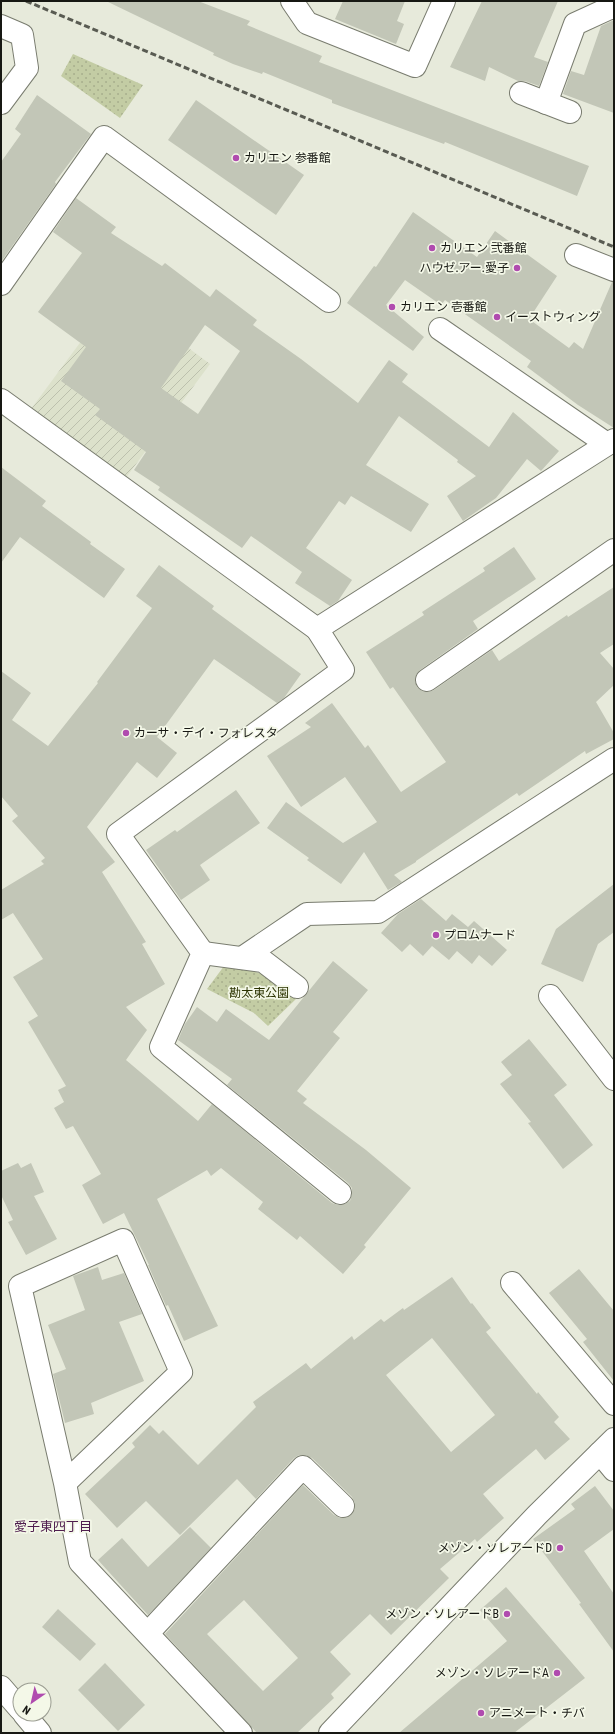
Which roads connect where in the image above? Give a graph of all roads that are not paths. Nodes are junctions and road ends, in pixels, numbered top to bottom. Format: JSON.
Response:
{"nodes":[{"id":1,"x":292,"y":1,"type":"edge"},
{"id":2,"x":444,"y":1,"type":"edge"},
{"id":3,"x":614,"y":8,"type":"edge"},
{"id":4,"x":1,"y":26,"type":"edge"},
{"id":5,"x":521,"y":93,"type":"dead end"},
{"id":6,"x":1,"y":103,"type":"edge"},
{"id":7,"x":546,"y":103,"type":"junction"},
{"id":8,"x":570,"y":112,"type":"dead end"},
{"id":9,"x":576,"y":255,"type":"dead end"},
{"id":10,"x":614,"y":270,"type":"edge"},
{"id":11,"x":1,"y":284,"type":"edge"},
{"id":12,"x":329,"y":301,"type":"dead end"},
{"id":13,"x":440,"y":329,"type":"dead end"},
{"id":14,"x":1,"y":400,"type":"edge"},
{"id":15,"x":610,"y":442,"type":"edge"},
{"id":16,"x":614,"y":550,"type":"edge"},
{"id":17,"x":317,"y":629,"type":"junction"},
{"id":18,"x":427,"y":680,"type":"dead end"},
{"id":19,"x":614,"y":759,"type":"edge"},
{"id":20,"x":203,"y":953,"type":"junction"},
{"id":21,"x":242,"y":958,"type":"junction"},
{"id":22,"x":297,"y":987,"type":"dead end"},
{"id":23,"x":550,"y":996,"type":"dead end"},
{"id":24,"x":614,"y":1079,"type":"edge"},
{"id":25,"x":340,"y":1193,"type":"dead end"},
{"id":26,"x":512,"y":1283,"type":"dead end"},
{"id":27,"x":614,"y":1404,"type":"edge"},
{"id":28,"x":607,"y":1446,"type":"edge"},
{"id":29,"x":614,"y":1470,"type":"edge"},
{"id":30,"x":65,"y":1483,"type":"junction"},
{"id":31,"x":343,"y":1506,"type":"dead end"},
{"id":32,"x":148,"y":1632,"type":"junction"},
{"id":33,"x":1,"y":1687,"type":"edge"},
{"id":34,"x":12,"y":1700,"type":"edge"},
{"id":35,"x":31,"y":1722,"type":"edge"},
{"id":36,"x":40,"y":1733,"type":"edge"},
{"id":37,"x":241,"y":1733,"type":"edge"},
{"id":38,"x":330,"y":1733,"type":"edge"}],
"edges":[{"from":1,"to":2,"type":"street"},
{"from":3,"to":7,"type":"street"},
{"from":4,"to":6,"type":"street"},
{"from":5,"to":7,"type":"street"},
{"from":7,"to":8,"type":"street"},
{"from":9,"to":10,"type":"street"},
{"from":11,"to":12,"type":"street"},
{"from":13,"to":15,"type":"street"},
{"from":14,"to":17,"type":"street"},
{"from":15,"to":17,"type":"street"},
{"from":16,"to":18,"type":"street"},
{"from":17,"to":20,"type":"street"},
{"from":19,"to":21,"type":"street"},
{"from":20,"to":21,"type":"street"},
{"from":20,"to":25,"type":"street"},
{"from":21,"to":22,"type":"street"},
{"from":23,"to":24,"type":"street"},
{"from":26,"to":27,"type":"street"},
{"from":28,"to":29,"type":"street"},
{"from":28,"to":38,"type":"street"},
{"from":30,"to":30,"type":"street"},
{"from":30,"to":32,"type":"street"},
{"from":31,"to":32,"type":"street"},
{"from":32,"to":37,"type":"street"},
{"from":33,"to":34,"type":"street"},
{"from":35,"to":36,"type":"street"}]}
